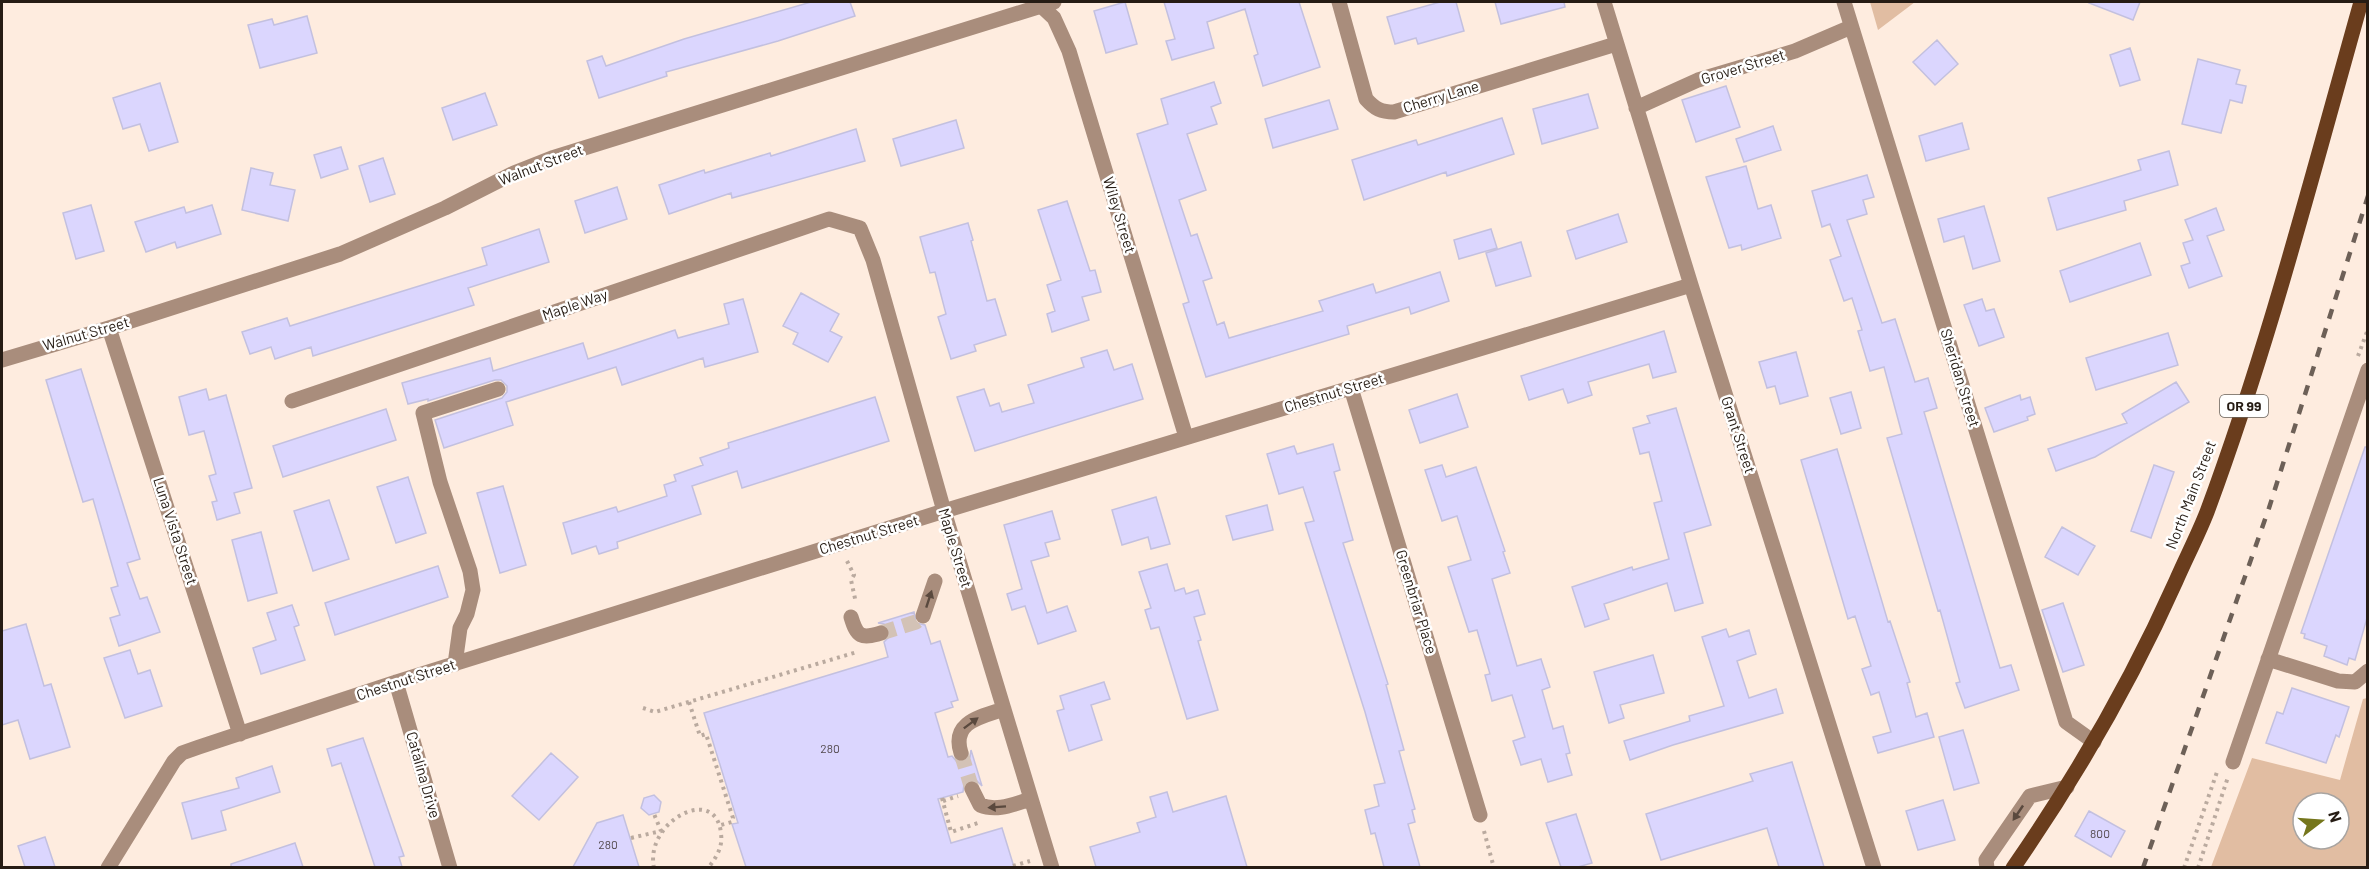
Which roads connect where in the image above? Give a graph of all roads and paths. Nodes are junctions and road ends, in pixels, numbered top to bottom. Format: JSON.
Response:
{"nodes":[{"id":1,"x":1339,"y":2,"type":"edge"},
{"id":2,"x":1604,"y":2,"type":"edge"},
{"id":3,"x":1844,"y":2,"type":"edge"},
{"id":4,"x":2361,"y":2,"type":"edge"},
{"id":5,"x":1044,"y":3,"type":"edge"},
{"id":6,"x":1851,"y":27,"type":"junction"},
{"id":7,"x":1616,"y":44,"type":"junction"},
{"id":8,"x":1636,"y":108,"type":"junction"},
{"id":9,"x":860,"y":228,"type":"joint"},
{"id":10,"x":1690,"y":285,"type":"junction"},
{"id":11,"x":109,"y":328,"type":"junction"},
{"id":12,"x":2,"y":360,"type":"edge"},
{"id":13,"x":2367,"y":370,"type":"edge"},
{"id":14,"x":1352,"y":388,"type":"junction"},
{"id":15,"x":498,"y":389,"type":"dead end"},
{"id":16,"x":292,"y":401,"type":"dead end"},
{"id":17,"x":1186,"y":437,"type":"junction"},
{"id":18,"x":944,"y":512,"type":"junction"},
{"id":19,"x":847,"y":561,"type":"dead end"},
{"id":20,"x":851,"y":580,"type":"dead end"},
{"id":21,"x":935,"y":581,"type":"dead end"},
{"id":22,"x":923,"y":616,"type":"dead end"},
{"id":23,"x":851,"y":617,"type":"dead end"},
{"id":24,"x":881,"y":633,"type":"tunnel mouth"},
{"id":25,"x":865,"y":649,"type":"dead end"},
{"id":26,"x":2268,"y":659,"type":"junction"},
{"id":27,"x":454,"y":664,"type":"junction"},
{"id":28,"x":2367,"y":670,"type":"edge"},
{"id":29,"x":396,"y":682,"type":"junction"},
{"id":30,"x":689,"y":702,"type":"junction"},
{"id":31,"x":643,"y":708,"type":"dead end"},
{"id":32,"x":1004,"y":709,"type":"junction"},
{"id":33,"x":240,"y":734,"type":"junction"},
{"id":34,"x":2094,"y":742,"type":"junction"},
{"id":35,"x":961,"y":753,"type":"tunnel mouth"},
{"id":36,"x":2233,"y":762,"type":"joint"},
{"id":37,"x":2067,"y":787,"type":"junction"},
{"id":38,"x":972,"y":789,"type":"tunnel mouth"},
{"id":39,"x":1031,"y":799,"type":"junction"},
{"id":40,"x":654,"y":814,"type":"dead end"},
{"id":41,"x":1480,"y":816,"type":"joint"},
{"id":42,"x":721,"y":825,"type":"junction"},
{"id":43,"x":661,"y":831,"type":"junction"},
{"id":44,"x":631,"y":838,"type":"dead end"},
{"id":45,"x":1030,"y":861,"type":"dead end"},
{"id":46,"x":1013,"y":866,"type":"dead end"},
{"id":47,"x":108,"y":867,"type":"edge"},
{"id":48,"x":450,"y":867,"type":"edge"},
{"id":49,"x":654,"y":867,"type":"edge"},
{"id":50,"x":708,"y":867,"type":"edge"},
{"id":51,"x":1052,"y":867,"type":"edge"},
{"id":52,"x":1494,"y":867,"type":"edge"},
{"id":53,"x":1874,"y":867,"type":"edge"},
{"id":54,"x":1987,"y":867,"type":"edge"},
{"id":55,"x":2013,"y":867,"type":"edge"},
{"id":56,"x":2198,"y":867,"type":"edge"}],
"edges":[{"from":1,"to":7,"type":"street","name":"Cherry Lane"},
{"from":2,"to":7,"type":"street","name":"Grant Street"},
{"from":3,"to":6,"type":"street","name":"Sheridan Street"},
{"from":4,"to":34,"type":"main road","name":"North Main Street","number":"OR 99"},
{"from":5,"to":11,"type":"street","name":"Walnut Street"},
{"from":5,"to":17,"type":"street","name":"Wiley Street"},
{"from":6,"to":8,"type":"street","name":"Grover Street"},
{"from":6,"to":34,"type":"street","name":"Sheridan Street"},
{"from":7,"to":8,"type":"street","name":"Grant Street"},
{"from":8,"to":10,"type":"street","name":"Grant Street"},
{"from":9,"to":16,"type":"street","name":"Maple Way"},
{"from":9,"to":18,"type":"street","name":"Maple Street"},
{"from":10,"to":14,"type":"street","name":"Chestnut Street"},
{"from":10,"to":53,"type":"street","name":"Grant Street"},
{"from":11,"to":12,"type":"street","name":"Walnut Street"},
{"from":11,"to":33,"type":"street","name":"Luna Vista Street"},
{"from":13,"to":26,"type":"street"},
{"from":14,"to":17,"type":"street","name":"Chestnut Street"},
{"from":14,"to":41,"type":"street","name":"Greenbriar Place"},
{"from":15,"to":27,"type":"street"},
{"from":17,"to":18,"type":"street","name":"Chestnut Street"},
{"from":18,"to":27,"type":"street","name":"Chestnut Street"},
{"from":18,"to":32,"type":"street","name":"Maple Street"},
{"from":19,"to":20,"type":"path"},
{"from":22,"to":21,"type":"street","one_way":true},
{"from":23,"to":24,"type":"street"},
{"from":25,"to":30,"type":"path"},
{"from":26,"to":28,"type":"street"},
{"from":26,"to":36,"type":"street"},
{"from":27,"to":29,"type":"street","name":"Chestnut Street"},
{"from":29,"to":33,"type":"street","name":"Chestnut Street"},
{"from":29,"to":48,"type":"street","name":"Catalina Drive"},
{"from":30,"to":31,"type":"path"},
{"from":30,"to":42,"type":"path"},
{"from":35,"to":32,"type":"street","one_way":true},
{"from":32,"to":39,"type":"street","name":"Maple Street"},
{"from":33,"to":47,"type":"street","name":"Chestnut Street"},
{"from":34,"to":37,"type":"main road","name":"North Main Street","number":"OR 99"},
{"from":36,"to":56,"type":"path"},
{"from":37,"to":54,"type":"street","one_way":true},
{"from":37,"to":55,"type":"main road","name":"North Main Street","number":"OR 99"},
{"from":39,"to":38,"type":"street","one_way":true},
{"from":39,"to":51,"type":"street","name":"Maple Street"},
{"from":40,"to":43,"type":"path"},
{"from":41,"to":52,"type":"path"},
{"from":42,"to":43,"type":"path"},
{"from":42,"to":50,"type":"path"},
{"from":43,"to":44,"type":"path"},
{"from":43,"to":49,"type":"path"},
{"from":45,"to":46,"type":"path"}]}
